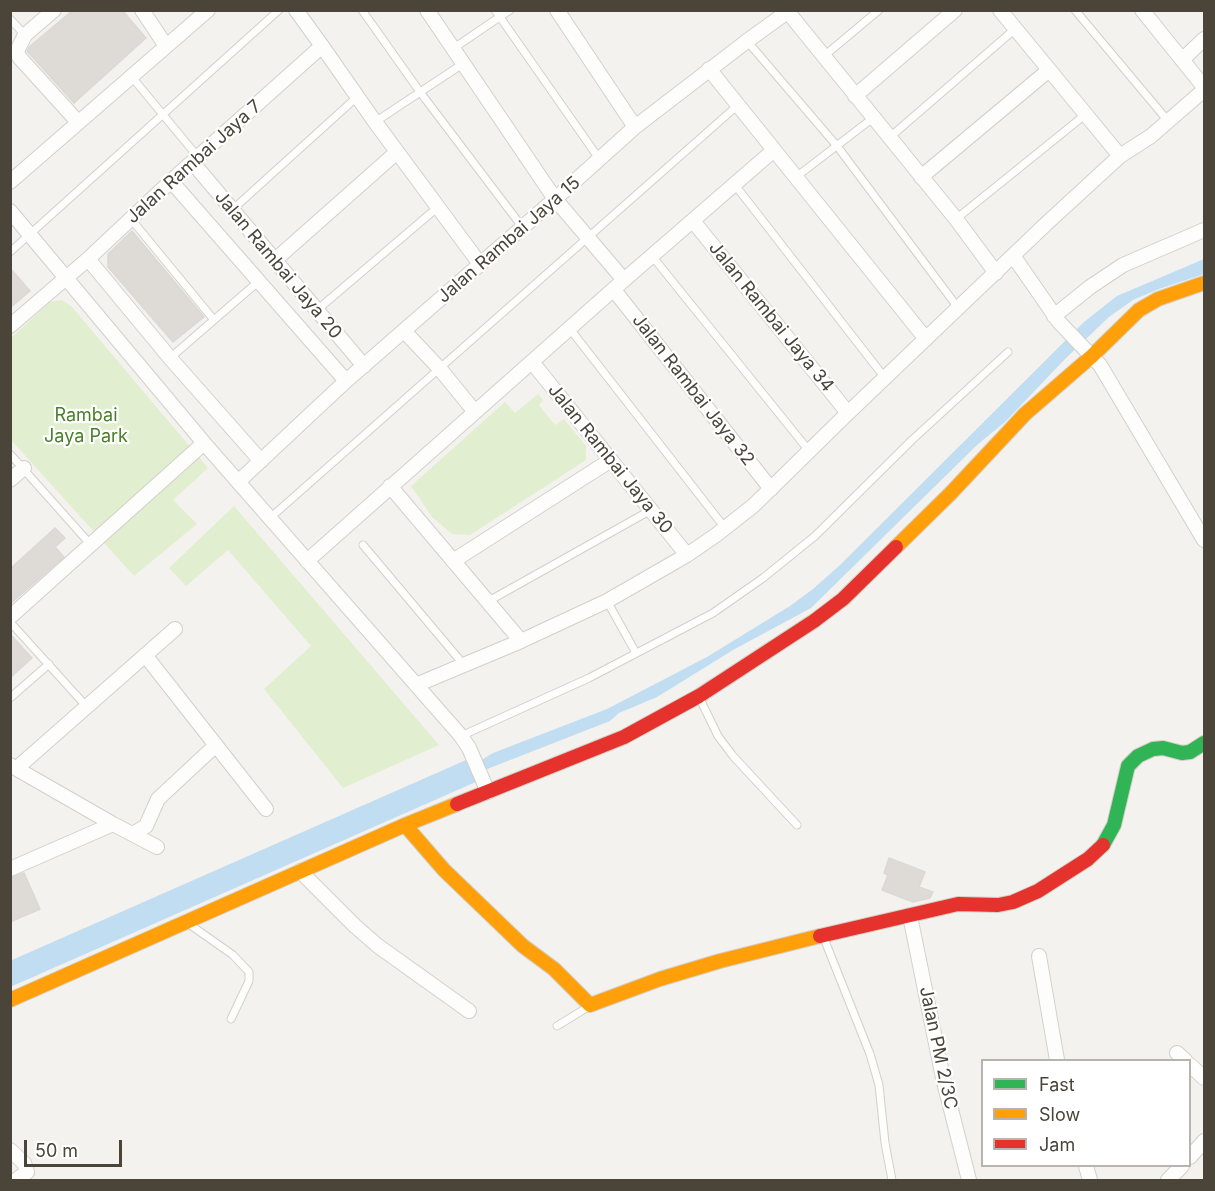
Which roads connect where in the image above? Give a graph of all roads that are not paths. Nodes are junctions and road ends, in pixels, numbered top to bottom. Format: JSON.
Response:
{"nodes":[{"id":1,"x":54,"y":10,"type":"edge"},
{"id":2,"x":142,"y":10,"type":"edge"},
{"id":3,"x":208,"y":10,"type":"edge"},
{"id":4,"x":279,"y":10,"type":"edge"},
{"id":5,"x":296,"y":10,"type":"edge"},
{"id":6,"x":362,"y":10,"type":"edge"},
{"id":7,"x":427,"y":10,"type":"edge"},
{"id":8,"x":510,"y":10,"type":"edge"},
{"id":9,"x":557,"y":10,"type":"edge"},
{"id":10,"x":879,"y":10,"type":"edge"},
{"id":11,"x":955,"y":10,"type":"edge"},
{"id":12,"x":1000,"y":10,"type":"edge"},
{"id":13,"x":1075,"y":10,"type":"edge"},
{"id":14,"x":1142,"y":10,"type":"edge"},
{"id":15,"x":789,"y":11,"type":"edge"},
{"id":16,"x":498,"y":14,"type":"edge"},
{"id":17,"x":10,"y":19,"type":"edge"},
{"id":18,"x":1015,"y":29,"type":"junction"},
{"id":19,"x":25,"y":35,"type":"junction"},
{"id":20,"x":1204,"y":39,"type":"edge"},
{"id":21,"x":747,"y":41,"type":"junction"},
{"id":22,"x":166,"y":46,"type":"junction"},
{"id":23,"x":322,"y":46,"type":"junction"},
{"id":24,"x":454,"y":48,"type":"junction"},
{"id":25,"x":824,"y":56,"type":"junction"},
{"id":26,"x":1182,"y":60,"type":"junction"},
{"id":27,"x":464,"y":63,"type":"junction"},
{"id":28,"x":709,"y":69,"type":"junction"},
{"id":29,"x":1048,"y":70,"type":"junction"},
{"id":30,"x":131,"y":76,"type":"junction"},
{"id":31,"x":1204,"y":89,"type":"edge"},
{"id":32,"x":420,"y":92,"type":"junction"},
{"id":33,"x":855,"y":96,"type":"junction"},
{"id":34,"x":357,"y":97,"type":"junction"},
{"id":35,"x":738,"y":105,"type":"junction"},
{"id":36,"x":1086,"y":114,"type":"junction"},
{"id":37,"x":164,"y":116,"type":"junction"},
{"id":38,"x":873,"y":118,"type":"junction"},
{"id":39,"x":1168,"y":121,"type":"junction"},
{"id":40,"x":78,"y":122,"type":"junction"},
{"id":41,"x":375,"y":122,"type":"junction"},
{"id":42,"x":635,"y":128,"type":"junction"},
{"id":43,"x":889,"y":138,"type":"junction"},
{"id":44,"x":837,"y":146,"type":"junction"},
{"id":45,"x":774,"y":150,"type":"junction"},
{"id":46,"x":398,"y":152,"type":"junction"},
{"id":47,"x":1120,"y":156,"type":"junction"},
{"id":48,"x":196,"y":160,"type":"junction"},
{"id":49,"x":600,"y":160,"type":"junction"},
{"id":50,"x":796,"y":177,"type":"junction"},
{"id":51,"x":921,"y":177,"type":"junction"},
{"id":52,"x":171,"y":181,"type":"junction"},
{"id":53,"x":10,"y":183,"type":"edge"},
{"id":54,"x":735,"y":185,"type":"junction"},
{"id":55,"x":555,"y":200,"type":"junction"},
{"id":56,"x":438,"y":207,"type":"junction"},
{"id":57,"x":232,"y":210,"type":"junction"},
{"id":58,"x":10,"y":211,"type":"edge"},
{"id":59,"x":131,"y":219,"type":"junction"},
{"id":60,"x":956,"y":219,"type":"junction"},
{"id":61,"x":693,"y":221,"type":"junction"},
{"id":62,"x":523,"y":228,"type":"junction"},
{"id":63,"x":1204,"y":230,"type":"edge"},
{"id":64,"x":30,"y":236,"type":"junction"},
{"id":65,"x":588,"y":238,"type":"junction"},
{"id":66,"x":10,"y":252,"type":"edge"},
{"id":67,"x":652,"y":256,"type":"junction"},
{"id":68,"x":1014,"y":257,"type":"junction"},
{"id":69,"x":88,"y":259,"type":"junction"},
{"id":70,"x":274,"y":260,"type":"junction"},
{"id":71,"x":480,"y":264,"type":"junction"},
{"id":72,"x":996,"y":273,"type":"junction"},
{"id":73,"x":66,"y":278,"type":"junction"},
{"id":74,"x":260,"y":280,"type":"junction"},
{"id":75,"x":624,"y":280,"type":"junction"},
{"id":76,"x":1204,"y":284,"type":"edge"},
{"id":77,"x":614,"y":290,"type":"junction"},
{"id":78,"x":959,"y":309,"type":"junction"},
{"id":79,"x":317,"y":310,"type":"junction"},
{"id":80,"x":1057,"y":319,"type":"junction"},
{"id":81,"x":214,"y":320,"type":"junction"},
{"id":82,"x":10,"y":327,"type":"edge"},
{"id":83,"x":570,"y":329,"type":"junction"},
{"id":84,"x":404,"y":331,"type":"junction"},
{"id":85,"x":926,"y":339,"type":"junction"},
{"id":86,"x":1008,"y":352,"type":"dead end"},
{"id":87,"x":1087,"y":352,"type":"junction"},
{"id":88,"x":170,"y":358,"type":"junction"},
{"id":89,"x":532,"y":362,"type":"junction"},
{"id":90,"x":364,"y":366,"type":"junction"},
{"id":91,"x":440,"y":369,"type":"junction"},
{"id":92,"x":885,"y":378,"type":"junction"},
{"id":93,"x":346,"y":381,"type":"junction"},
{"id":94,"x":475,"y":412,"type":"junction"},
{"id":95,"x":848,"y":413,"type":"junction"},
{"id":96,"x":204,"y":443,"type":"junction"},
{"id":97,"x":810,"y":452,"type":"junction"},
{"id":98,"x":10,"y":454,"type":"edge"},
{"id":99,"x":611,"y":460,"type":"junction"},
{"id":100,"x":261,"y":461,"type":"junction"},
{"id":101,"x":24,"y":468,"type":"junction"},
{"id":102,"x":10,"y":480,"type":"edge"},
{"id":103,"x":238,"y":482,"type":"junction"},
{"id":104,"x":390,"y":486,"type":"junction"},
{"id":105,"x":771,"y":489,"type":"junction"},
{"id":106,"x":651,"y":510,"type":"junction"},
{"id":107,"x":270,"y":518,"type":"junction"},
{"id":108,"x":725,"y":528,"type":"junction"},
{"id":109,"x":1204,"y":540,"type":"edge"},
{"id":110,"x":91,"y":545,"type":"junction"},
{"id":111,"x":363,"y":545,"type":"dead end"},
{"id":112,"x":687,"y":555,"type":"junction"},
{"id":113,"x":307,"y":561,"type":"junction"},
{"id":114,"x":453,"y":561,"type":"junction"},
{"id":115,"x":607,"y":601,"type":"junction"},
{"id":116,"x":487,"y":602,"type":"junction"},
{"id":117,"x":10,"y":617,"type":"edge"},
{"id":118,"x":10,"y":622,"type":"edge"},
{"id":119,"x":175,"y":629,"type":"dead end"},
{"id":120,"x":521,"y":641,"type":"junction"},
{"id":121,"x":636,"y":653,"type":"junction"},
{"id":122,"x":146,"y":655,"type":"junction"},
{"id":123,"x":49,"y":664,"type":"junction"},
{"id":124,"x":464,"y":665,"type":"junction"},
{"id":125,"x":416,"y":685,"type":"junction"},
{"id":126,"x":699,"y":696,"type":"junction"},
{"id":127,"x":10,"y":698,"type":"edge"},
{"id":128,"x":87,"y":707,"type":"junction"},
{"id":129,"x":465,"y":742,"type":"junction"},
{"id":130,"x":1204,"y":742,"type":"edge"},
{"id":131,"x":216,"y":745,"type":"junction"},
{"id":132,"x":14,"y":766,"type":"edge"},
{"id":133,"x":486,"y":787,"type":"junction"},
{"id":134,"x":266,"y":809,"type":"dead end"},
{"id":135,"x":113,"y":824,"type":"junction"},
{"id":136,"x":405,"y":825,"type":"junction"},
{"id":137,"x":797,"y":825,"type":"dead end"},
{"id":138,"x":133,"y":834,"type":"junction"},
{"id":139,"x":157,"y":847,"type":"dead end"},
{"id":140,"x":10,"y":869,"type":"edge"},
{"id":141,"x":300,"y":872,"type":"junction"},
{"id":142,"x":910,"y":916,"type":"junction"},
{"id":143,"x":187,"y":923,"type":"junction"},
{"id":144,"x":823,"y":935,"type":"junction"},
{"id":145,"x":1039,"y":956,"type":"dead end"},
{"id":146,"x":10,"y":1000,"type":"edge"},
{"id":147,"x":590,"y":1005,"type":"junction"},
{"id":148,"x":469,"y":1011,"type":"dead end"},
{"id":149,"x":231,"y":1019,"type":"dead end"},
{"id":150,"x":557,"y":1026,"type":"dead end"},
{"id":151,"x":1057,"y":1059,"type":"edge"},
{"id":152,"x":1191,"y":1066,"type":"edge"},
{"id":153,"x":1204,"y":1078,"type":"edge"},
{"id":154,"x":1204,"y":1141,"type":"edge"},
{"id":155,"x":10,"y":1150,"type":"edge"},
{"id":156,"x":1191,"y":1156,"type":"edge"},
{"id":157,"x":1181,"y":1167,"type":"edge"},
{"id":158,"x":22,"y":1176,"type":"edge"},
{"id":159,"x":892,"y":1180,"type":"edge"},
{"id":160,"x":969,"y":1180,"type":"edge"},
{"id":161,"x":1168,"y":1180,"type":"edge"}],
"edges":[{"from":1,"to":19,"type":"street"},
{"from":2,"to":22,"type":"street"},
{"from":3,"to":22,"type":"street"},
{"from":4,"to":37,"type":"lane"},
{"from":5,"to":23,"type":"street"},
{"from":6,"to":32,"type":"lane"},
{"from":7,"to":24,"type":"street"},
{"from":8,"to":16,"type":"lane"},
{"from":9,"to":42,"type":"street"},
{"from":10,"to":25,"type":"lane"},
{"from":11,"to":33,"type":"street"},
{"from":12,"to":18,"type":"street"},
{"from":13,"to":39,"type":"lane"},
{"from":14,"to":26,"type":"street"},
{"from":15,"to":21,"type":"street","name":"Jalan Rambai Jaya 15"},
{"from":15,"to":25,"type":"street"},
{"from":16,"to":24,"type":"lane"},
{"from":16,"to":49,"type":"lane"},
{"from":17,"to":19,"type":"lane"},
{"from":18,"to":29,"type":"street"},
{"from":18,"to":43,"type":"lane"},
{"from":19,"to":40,"type":"street"},
{"from":20,"to":26,"type":"street"},
{"from":21,"to":28,"type":"street","name":"Jalan Rambai Jaya 15"},
{"from":21,"to":44,"type":"lane"},
{"from":22,"to":30,"type":"street"},
{"from":23,"to":34,"type":"street"},
{"from":23,"to":48,"type":"street","name":"Jalan Rambai Jaya 7"},
{"from":24,"to":27,"type":"street"},
{"from":25,"to":33,"type":"street"},
{"from":26,"to":31,"type":"street"},
{"from":27,"to":32,"type":"lane"},
{"from":27,"to":55,"type":"street"},
{"from":28,"to":35,"type":"street"},
{"from":28,"to":42,"type":"street","name":"Jalan Rambai Jaya 15"},
{"from":29,"to":36,"type":"street"},
{"from":29,"to":51,"type":"street"},
{"from":30,"to":37,"type":"lane"},
{"from":30,"to":40,"type":"street"},
{"from":31,"to":39,"type":"street"},
{"from":32,"to":41,"type":"lane"},
{"from":32,"to":62,"type":"lane"},
{"from":33,"to":38,"type":"street"},
{"from":34,"to":41,"type":"street"},
{"from":34,"to":57,"type":"lane"},
{"from":35,"to":45,"type":"street"},
{"from":35,"to":65,"type":"lane"},
{"from":36,"to":47,"type":"street"},
{"from":36,"to":60,"type":"lane"},
{"from":37,"to":48,"type":"lane"},
{"from":37,"to":64,"type":"lane"},
{"from":38,"to":43,"type":"street"},
{"from":38,"to":44,"type":"lane"},
{"from":39,"to":47,"type":"street"},
{"from":40,"to":53,"type":"street"},
{"from":41,"to":46,"type":"street"},
{"from":42,"to":49,"type":"street","name":"Jalan Rambai Jaya 15"},
{"from":43,"to":51,"type":"street"},
{"from":44,"to":50,"type":"lane"},
{"from":44,"to":78,"type":"lane"},
{"from":45,"to":50,"type":"street"},
{"from":45,"to":54,"type":"street"},
{"from":46,"to":56,"type":"street"},
{"from":46,"to":70,"type":"street"},
{"from":47,"to":68,"type":"street"},
{"from":48,"to":52,"type":"street","name":"Jalan Rambai Jaya 7"},
{"from":48,"to":57,"type":"street","name":"Jalan Rambai Jaya 20"},
{"from":49,"to":55,"type":"street","name":"Jalan Rambai Jaya 15"},
{"from":50,"to":85,"type":"street"},
{"from":51,"to":60,"type":"street"},
{"from":52,"to":59,"type":"street","name":"Jalan Rambai Jaya 7"},
{"from":52,"to":74,"type":"street","name":"Jalan Rambai Jaya 20"},
{"from":54,"to":61,"type":"street"},
{"from":54,"to":92,"type":"lane"},
{"from":55,"to":62,"type":"street","name":"Jalan Rambai Jaya 15"},
{"from":55,"to":65,"type":"street"},
{"from":56,"to":71,"type":"street"},
{"from":56,"to":79,"type":"lane"},
{"from":57,"to":70,"type":"street","name":"Jalan Rambai Jaya 20"},
{"from":58,"to":64,"type":"street"},
{"from":59,"to":69,"type":"street","name":"Jalan Rambai Jaya 7"},
{"from":59,"to":81,"type":"lane"},
{"from":60,"to":72,"type":"street"},
{"from":61,"to":67,"type":"street"},
{"from":61,"to":95,"type":"street","name":"Jalan Rambai Jaya 34"},
{"from":62,"to":71,"type":"street","name":"Jalan Rambai Jaya 15"},
{"from":63,"to":80,"type":"street"},
{"from":64,"to":66,"type":"lane"},
{"from":64,"to":73,"type":"street"},
{"from":65,"to":75,"type":"street"},
{"from":65,"to":91,"type":"lane"},
{"from":67,"to":75,"type":"street"},
{"from":67,"to":97,"type":"lane"},
{"from":68,"to":72,"type":"street"},
{"from":68,"to":80,"type":"street"},
{"from":69,"to":73,"type":"street","name":"Jalan Rambai Jaya 7"},
{"from":69,"to":88,"type":"street"},
{"from":70,"to":79,"type":"street","name":"Jalan Rambai Jaya 20"},
{"from":71,"to":84,"type":"street","name":"Jalan Rambai Jaya 15"},
{"from":72,"to":78,"type":"street"},
{"from":73,"to":82,"type":"street","name":"Jalan Rambai Jaya 7"},
{"from":73,"to":96,"type":"street"},
{"from":74,"to":81,"type":"lane"},
{"from":74,"to":93,"type":"street","name":"Jalan Rambai Jaya 20"},
{"from":75,"to":77,"type":"street"},
{"from":76,"to":87,"type":"street"},
{"from":77,"to":83,"type":"street"},
{"from":77,"to":105,"type":"street","name":"Jalan Rambai Jaya 32"},
{"from":78,"to":85,"type":"street"},
{"from":79,"to":90,"type":"street","name":"Jalan Rambai Jaya 20"},
{"from":80,"to":87,"type":"street"},
{"from":81,"to":88,"type":"lane"},
{"from":83,"to":89,"type":"street"},
{"from":83,"to":108,"type":"lane"},
{"from":84,"to":90,"type":"street","name":"Jalan Rambai Jaya 15"},
{"from":84,"to":91,"type":"street"},
{"from":85,"to":92,"type":"street"},
{"from":86,"to":121,"type":"lane"},
{"from":87,"to":109,"type":"street"},
{"from":87,"to":126,"type":"street"},
{"from":88,"to":100,"type":"street"},
{"from":89,"to":94,"type":"street"},
{"from":89,"to":99,"type":"street","name":"Jalan Rambai Jaya 30"},
{"from":90,"to":93,"type":"street","name":"Jalan Rambai Jaya 15"},
{"from":91,"to":94,"type":"street"},
{"from":91,"to":107,"type":"lane"},
{"from":92,"to":95,"type":"street"},
{"from":93,"to":100,"type":"street","name":"Jalan Rambai Jaya 15"},
{"from":94,"to":104,"type":"street"},
{"from":95,"to":97,"type":"street"},
{"from":96,"to":103,"type":"street"},
{"from":96,"to":110,"type":"street"},
{"from":97,"to":105,"type":"street"},
{"from":98,"to":101,"type":"lane"},
{"from":99,"to":106,"type":"street","name":"Jalan Rambai Jaya 30"},
{"from":99,"to":114,"type":"street"},
{"from":100,"to":103,"type":"street","name":"Jalan Rambai Jaya 15"},
{"from":101,"to":102,"type":"street"},
{"from":101,"to":110,"type":"lane"},
{"from":103,"to":107,"type":"street"},
{"from":104,"to":113,"type":"street"},
{"from":104,"to":114,"type":"street"},
{"from":105,"to":108,"type":"street"},
{"from":106,"to":112,"type":"street","name":"Jalan Rambai Jaya 30"},
{"from":106,"to":116,"type":"lane"},
{"from":107,"to":113,"type":"street"},
{"from":108,"to":112,"type":"street"},
{"from":110,"to":117,"type":"street"},
{"from":111,"to":124,"type":"lane"},
{"from":112,"to":115,"type":"street"},
{"from":113,"to":125,"type":"street"},
{"from":114,"to":116,"type":"street"},
{"from":115,"to":120,"type":"street"},
{"from":115,"to":121,"type":"lane"},
{"from":116,"to":120,"type":"street"},
{"from":118,"to":123,"type":"lane"},
{"from":119,"to":122,"type":"street"},
{"from":120,"to":124,"type":"street"},
{"from":121,"to":129,"type":"lane"},
{"from":122,"to":128,"type":"street"},
{"from":122,"to":131,"type":"street"},
{"from":123,"to":127,"type":"lane"},
{"from":123,"to":128,"type":"lane"},
{"from":124,"to":125,"type":"street"},
{"from":125,"to":129,"type":"street"},
{"from":126,"to":133,"type":"street"},
{"from":126,"to":137,"type":"lane"},
{"from":128,"to":132,"type":"street"},
{"from":129,"to":133,"type":"street"},
{"from":130,"to":142,"type":"street"},
{"from":131,"to":134,"type":"street"},
{"from":131,"to":138,"type":"street"},
{"from":132,"to":135,"type":"street"},
{"from":133,"to":136,"type":"street"},
{"from":135,"to":138,"type":"street"},
{"from":135,"to":140,"type":"street"},
{"from":136,"to":141,"type":"street"},
{"from":136,"to":147,"type":"street"},
{"from":138,"to":139,"type":"street"},
{"from":141,"to":143,"type":"street"},
{"from":141,"to":148,"type":"street"},
{"from":142,"to":144,"type":"street"},
{"from":142,"to":160,"type":"street","name":"Jalan PM 2/3C"},
{"from":143,"to":146,"type":"street"},
{"from":143,"to":149,"type":"lane"},
{"from":144,"to":147,"type":"street"},
{"from":144,"to":159,"type":"lane"},
{"from":145,"to":151,"type":"street"},
{"from":147,"to":150,"type":"lane"},
{"from":152,"to":153,"type":"street"},
{"from":154,"to":156,"type":"street"},
{"from":155,"to":158,"type":"street"},
{"from":157,"to":161,"type":"street"}]}
